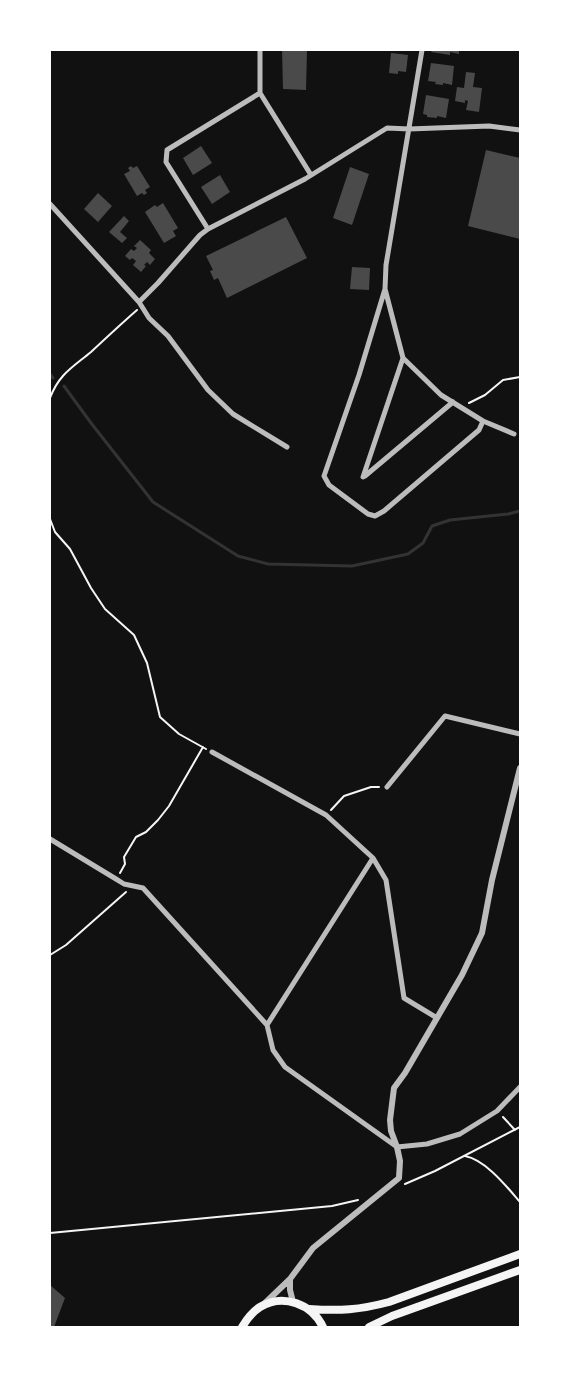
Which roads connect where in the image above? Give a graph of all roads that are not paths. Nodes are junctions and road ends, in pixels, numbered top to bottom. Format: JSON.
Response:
{"nodes":[{"id":1,"x":260,"y":50,"type":"edge"},
{"id":2,"x":422,"y":50,"type":"edge"},
{"id":3,"x":260,"y":93,"type":"junction"},
{"id":4,"x":410,"y":129,"type":"junction"},
{"id":5,"x":520,"y":130,"type":"edge"},
{"id":6,"x":311,"y":175,"type":"junction"},
{"id":7,"x":50,"y":204,"type":"edge"},
{"id":8,"x":53,"y":211,"type":"edge"},
{"id":9,"x":208,"y":229,"type":"junction"},
{"id":10,"x":385,"y":289,"type":"junction"},
{"id":11,"x":140,"y":304,"type":"junction"},
{"id":12,"x":402,"y":358,"type":"junction"},
{"id":13,"x":453,"y":402,"type":"junction"},
{"id":14,"x":483,"y":421,"type":"junction"},
{"id":15,"x":514,"y":434,"type":"dead end"},
{"id":16,"x":287,"y":447,"type":"dead end"},
{"id":17,"x":520,"y":734,"type":"edge"},
{"id":18,"x":212,"y":752,"type":"road end"},
{"id":19,"x":520,"y":768,"type":"edge"},
{"id":20,"x":387,"y":787,"type":"road end"},
{"id":21,"x":50,"y":839,"type":"edge"},
{"id":22,"x":373,"y":858,"type":"junction"},
{"id":23,"x":437,"y":1018,"type":"junction"},
{"id":24,"x":267,"y":1025,"type":"junction"},
{"id":25,"x":520,"y":1087,"type":"edge"},
{"id":26,"x":397,"y":1147,"type":"junction"},
{"id":27,"x":520,"y":1254,"type":"edge"},
{"id":28,"x":520,"y":1270,"type":"edge"},
{"id":29,"x":290,"y":1279,"type":"junction"},
{"id":30,"x":293,"y":1302,"type":"junction"},
{"id":31,"x":260,"y":1307,"type":"junction"},
{"id":32,"x":309,"y":1309,"type":"junction"},
{"id":33,"x":242,"y":1327,"type":"edge"},
{"id":34,"x":323,"y":1327,"type":"edge"},
{"id":35,"x":369,"y":1327,"type":"edge"}],
"edges":[{"from":1,"to":3,"type":"street"},
{"from":2,"to":4,"type":"street"},
{"from":3,"to":6,"type":"street"},
{"from":3,"to":9,"type":"street"},
{"from":4,"to":5,"type":"street"},
{"from":4,"to":6,"type":"street"},
{"from":4,"to":10,"type":"street"},
{"from":6,"to":9,"type":"street"},
{"from":7,"to":8,"type":"street"},
{"from":8,"to":11,"type":"street"},
{"from":9,"to":11,"type":"street"},
{"from":10,"to":12,"type":"street"},
{"from":10,"to":14,"type":"street"},
{"from":11,"to":16,"type":"street"},
{"from":12,"to":13,"type":"street"},
{"from":12,"to":13,"type":"street"},
{"from":13,"to":14,"type":"street"},
{"from":14,"to":15,"type":"street"},
{"from":17,"to":20,"type":"street"},
{"from":18,"to":22,"type":"street"},
{"from":19,"to":23,"type":"street"},
{"from":21,"to":24,"type":"street"},
{"from":22,"to":23,"type":"street"},
{"from":22,"to":24,"type":"street"},
{"from":23,"to":26,"type":"street"},
{"from":24,"to":26,"type":"street"},
{"from":25,"to":26,"type":"street"},
{"from":26,"to":29,"type":"street"},
{"from":27,"to":32,"type":"main road"},
{"from":28,"to":35,"type":"main road"},
{"from":29,"to":30,"type":"street"},
{"from":29,"to":31,"type":"street"},
{"from":30,"to":31,"type":"main road"},
{"from":30,"to":32,"type":"main road"},
{"from":31,"to":33,"type":"main road"},
{"from":32,"to":34,"type":"main road"}]}
